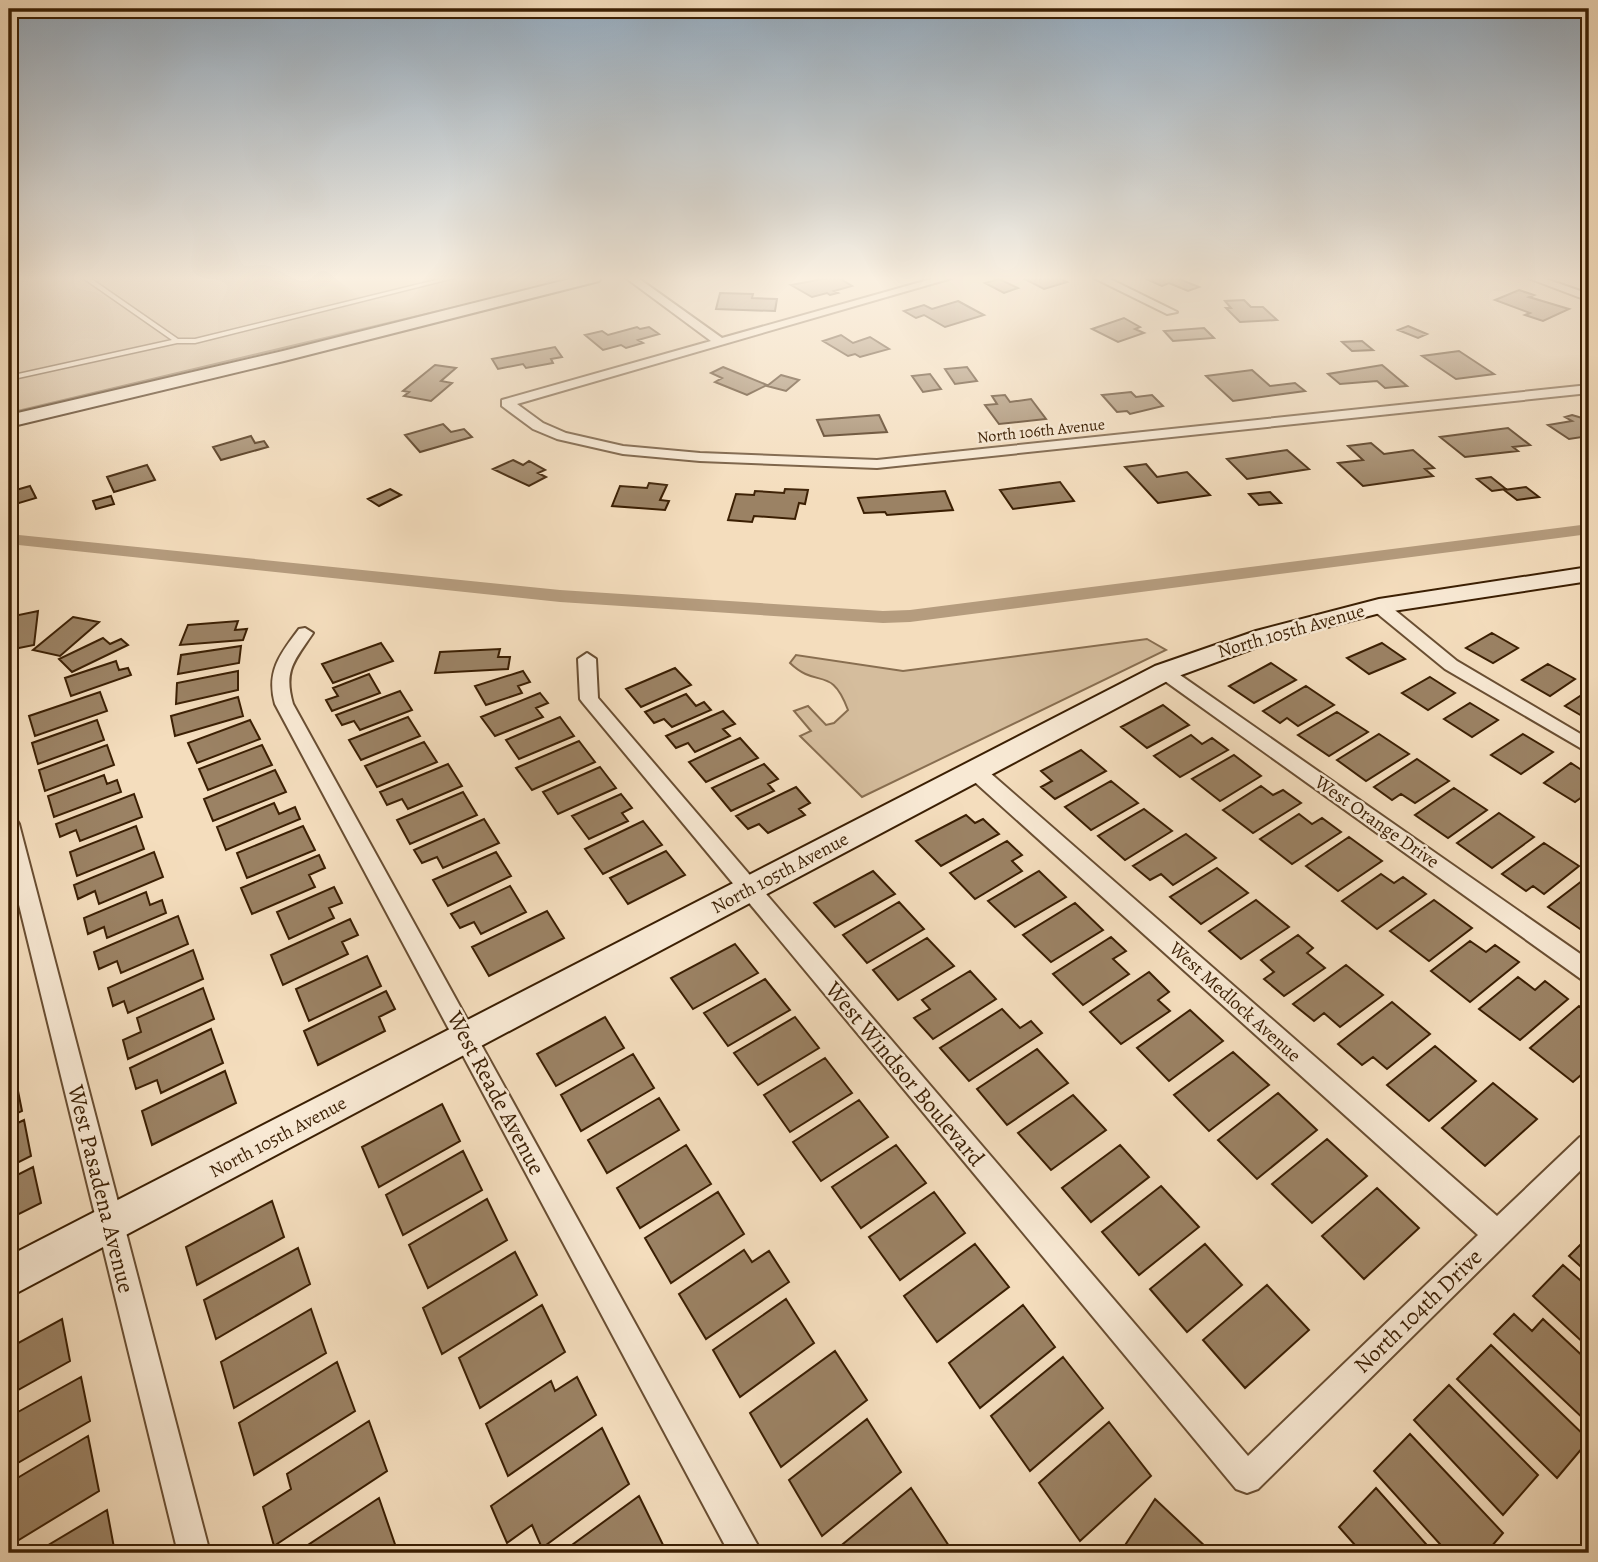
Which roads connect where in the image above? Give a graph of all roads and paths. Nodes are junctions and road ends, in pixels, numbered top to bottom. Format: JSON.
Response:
{"nodes":[{"id":1,"x":132,"y":351,"type":"edge"},
{"id":2,"x":304,"y":351,"type":"edge"},
{"id":3,"x":693,"y":351,"type":"edge"},
{"id":4,"x":9,"y":378,"type":"edge"},
{"id":5,"x":1589,"y":389,"type":"edge"},
{"id":6,"x":9,"y":421,"type":"edge"},
{"id":7,"x":1589,"y":574,"type":"edge"},
{"id":8,"x":1379,"y":606,"type":"junction"},
{"id":9,"x":305,"y":633,"type":"dead end"},
{"id":10,"x":587,"y":659,"type":"dead end"},
{"id":11,"x":1164,"y":672,"type":"junction"},
{"id":12,"x":1589,"y":747,"type":"edge"},
{"id":13,"x":974,"y":769,"type":"junction"},
{"id":14,"x":9,"y":824,"type":"edge"},
{"id":15,"x":749,"y":890,"type":"junction"},
{"id":16,"x":1589,"y":972,"type":"edge"},
{"id":17,"x":466,"y":1039,"type":"junction"},
{"id":18,"x":1589,"y":1144,"type":"edge"},
{"id":19,"x":110,"y":1224,"type":"junction"},
{"id":20,"x":1497,"y":1234,"type":"junction"},
{"id":21,"x":9,"y":1278,"type":"edge"},
{"id":22,"x":1247,"y":1478,"type":"joint"},
{"id":23,"x":194,"y":1553,"type":"edge"},
{"id":24,"x":746,"y":1553,"type":"edge"}],
"edges":[{"from":1,"to":4,"type":"lane"},
{"from":2,"to":6,"type":"street"},
{"from":3,"to":5,"type":"street","name":"North 106th Avenue"},
{"from":7,"to":8,"type":"street","name":"North 105th Avenue"},
{"from":8,"to":11,"type":"street","name":"North 105th Avenue"},
{"from":8,"to":12,"type":"street"},
{"from":9,"to":17,"type":"street","name":"West Reade Avenue"},
{"from":10,"to":15,"type":"street","name":"West Windsor Boulevard"},
{"from":11,"to":13,"type":"street","name":"North 105th Avenue"},
{"from":11,"to":16,"type":"street","name":"West Orange Drive"},
{"from":13,"to":15,"type":"street","name":"North 105th Avenue"},
{"from":13,"to":20,"type":"street","name":"West Medlock Avenue"},
{"from":14,"to":19,"type":"street","name":"West Pasadena Avenue"},
{"from":15,"to":17,"type":"street","name":"North 105th Avenue"},
{"from":15,"to":22,"type":"street","name":"West Windsor Boulevard"},
{"from":17,"to":19,"type":"street","name":"North 105th Avenue"},
{"from":17,"to":24,"type":"street","name":"West Reade Avenue"},
{"from":18,"to":20,"type":"street","name":"North 104th Drive"},
{"from":19,"to":21,"type":"street","name":"North 105th Avenue"},
{"from":19,"to":23,"type":"street","name":"West Pasadena Avenue"},
{"from":20,"to":22,"type":"street","name":"North 104th Drive"}]}
